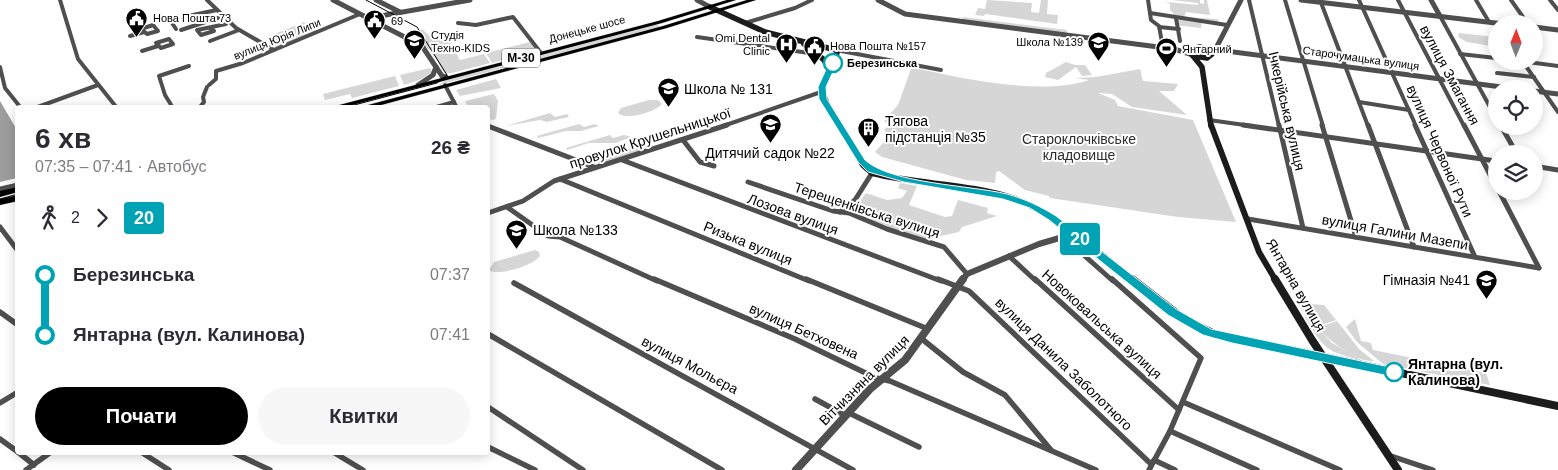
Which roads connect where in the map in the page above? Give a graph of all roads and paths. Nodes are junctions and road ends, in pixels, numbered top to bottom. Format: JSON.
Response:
{"nodes":[{"id":1,"x":60,"y":0,"type":"edge"},
{"id":2,"x":207,"y":0,"type":"edge"},
{"id":3,"x":333,"y":0,"type":"edge"},
{"id":4,"x":376,"y":0,"type":"edge"},
{"id":5,"x":470,"y":0,"type":"edge"},
{"id":6,"x":698,"y":0,"type":"edge"},
{"id":7,"x":733,"y":0,"type":"edge"},
{"id":8,"x":753,"y":0,"type":"edge"},
{"id":9,"x":812,"y":0,"type":"edge"},
{"id":10,"x":878,"y":0,"type":"edge"},
{"id":11,"x":1148,"y":0,"type":"edge"},
{"id":12,"x":1241,"y":0,"type":"edge"},
{"id":13,"x":1249,"y":0,"type":"edge"},
{"id":14,"x":1285,"y":0,"type":"edge"},
{"id":15,"x":1301,"y":0,"type":"edge"},
{"id":16,"x":1359,"y":0,"type":"edge"},
{"id":17,"x":1398,"y":0,"type":"edge"},
{"id":18,"x":1431,"y":0,"type":"edge"},
{"id":19,"x":1476,"y":0,"type":"edge"},
{"id":20,"x":1511,"y":0,"type":"edge"},
{"id":21,"x":1550,"y":0,"type":"edge"},
{"id":22,"x":1320,"y":1,"type":"edge"},
{"id":23,"x":710,"y":7,"type":"junction"},
{"id":24,"x":1362,"y":7,"type":"junction"},
{"id":25,"x":217,"y":10,"type":"junction"},
{"id":26,"x":720,"y":10,"type":"junction"},
{"id":27,"x":1558,"y":10,"type":"edge"},
{"id":28,"x":400,"y":12,"type":"junction"},
{"id":29,"x":1405,"y":12,"type":"junction"},
{"id":30,"x":1150,"y":13,"type":"junction"},
{"id":31,"x":202,"y":14,"type":"dead end"},
{"id":32,"x":360,"y":14,"type":"junction"},
{"id":33,"x":1522,"y":15,"type":"edge"},
{"id":34,"x":224,"y":16,"type":"junction"},
{"id":35,"x":1440,"y":16,"type":"junction"},
{"id":36,"x":168,"y":17,"type":"dead end"},
{"id":37,"x":369,"y":18,"type":"junction"},
{"id":38,"x":1176,"y":18,"type":"junction"},
{"id":39,"x":1488,"y":20,"type":"edge"},
{"id":40,"x":1488,"y":22,"type":"edge"},
{"id":41,"x":458,"y":23,"type":"dead end"},
{"id":42,"x":745,"y":23,"type":"junction"},
{"id":43,"x":226,"y":24,"type":"dead end"},
{"id":44,"x":663,"y":24,"type":"junction"},
{"id":45,"x":1227,"y":25,"type":"junction"},
{"id":46,"x":1159,"y":27,"type":"junction"},
{"id":47,"x":1543,"y":28,"type":"edge"},
{"id":48,"x":211,"y":29,"type":"dead end"},
{"id":49,"x":1179,"y":29,"type":"junction"},
{"id":50,"x":239,"y":30,"type":"junction"},
{"id":51,"x":1558,"y":30,"type":"edge"},
{"id":52,"x":144,"y":32,"type":"dead end"},
{"id":53,"x":130,"y":36,"type":"dead end"},
{"id":54,"x":697,"y":37,"type":"dead end"},
{"id":55,"x":210,"y":41,"type":"dead end"},
{"id":56,"x":1180,"y":41,"type":"dead end"},
{"id":57,"x":158,"y":46,"type":"dead end"},
{"id":58,"x":1162,"y":48,"type":"junction"},
{"id":59,"x":1203,"y":48,"type":"junction"},
{"id":60,"x":815,"y":49,"type":"junction"},
{"id":61,"x":1217,"y":49,"type":"junction"},
{"id":62,"x":274,"y":50,"type":"junction"},
{"id":63,"x":836,"y":50,"type":"junction"},
{"id":64,"x":142,"y":51,"type":"dead end"},
{"id":65,"x":542,"y":53,"type":"junction"},
{"id":66,"x":1191,"y":53,"type":"junction"},
{"id":67,"x":1262,"y":54,"type":"junction"},
{"id":68,"x":1460,"y":54,"type":"junction"},
{"id":69,"x":1210,"y":56,"type":"junction"},
{"id":70,"x":1488,"y":57,"type":"edge"},
{"id":71,"x":835,"y":58,"type":"junction"},
{"id":72,"x":823,"y":59,"type":"junction"},
{"id":73,"x":1302,"y":60,"type":"junction"},
{"id":74,"x":1543,"y":64,"type":"edge"},
{"id":75,"x":189,"y":66,"type":"dead end"},
{"id":76,"x":1345,"y":66,"type":"junction"},
{"id":77,"x":1558,"y":66,"type":"edge"},
{"id":78,"x":436,"y":67,"type":"junction"},
{"id":79,"x":1202,"y":67,"type":"junction"},
{"id":80,"x":0,"y":68,"type":"edge"},
{"id":81,"x":494,"y":69,"type":"junction"},
{"id":82,"x":830,"y":69,"type":"junction"},
{"id":83,"x":941,"y":70,"type":"dead end"},
{"id":84,"x":1528,"y":70,"type":"edge"},
{"id":85,"x":1393,"y":72,"type":"junction"},
{"id":86,"x":1497,"y":73,"type":"dead end"},
{"id":87,"x":1439,"y":78,"type":"junction"},
{"id":88,"x":1534,"y":78,"type":"junction"},
{"id":89,"x":445,"y":81,"type":"junction"},
{"id":90,"x":1476,"y":83,"type":"junction"},
{"id":91,"x":98,"y":85,"type":"junction"},
{"id":92,"x":418,"y":85,"type":"junction"},
{"id":93,"x":1488,"y":85,"type":"edge"},
{"id":94,"x":821,"y":92,"type":"junction"},
{"id":95,"x":1545,"y":92,"type":"junction"},
{"id":96,"x":1558,"y":94,"type":"edge"},
{"id":97,"x":454,"y":102,"type":"junction"},
{"id":98,"x":1359,"y":102,"type":"junction"},
{"id":99,"x":1488,"y":104,"type":"edge"},
{"id":100,"x":19,"y":105,"type":"edge"},
{"id":101,"x":43,"y":105,"type":"edge"},
{"id":102,"x":115,"y":105,"type":"edge"},
{"id":103,"x":171,"y":105,"type":"edge"},
{"id":104,"x":202,"y":105,"type":"edge"},
{"id":105,"x":342,"y":105,"type":"edge"},
{"id":106,"x":369,"y":105,"type":"edge"},
{"id":107,"x":444,"y":105,"type":"edge"},
{"id":108,"x":456,"y":105,"type":"edge"},
{"id":109,"x":1409,"y":110,"type":"junction"},
{"id":110,"x":1558,"y":112,"type":"edge"},
{"id":111,"x":1209,"y":120,"type":"junction"},
{"id":112,"x":490,"y":127,"type":"edge"},
{"id":113,"x":1280,"y":130,"type":"junction"},
{"id":114,"x":1325,"y":136,"type":"junction"},
{"id":115,"x":682,"y":140,"type":"junction"},
{"id":116,"x":1375,"y":144,"type":"junction"},
{"id":117,"x":1429,"y":152,"type":"junction"},
{"id":118,"x":622,"y":160,"type":"junction"},
{"id":119,"x":1482,"y":160,"type":"junction"},
{"id":120,"x":1488,"y":160,"type":"edge"},
{"id":121,"x":862,"y":162,"type":"junction"},
{"id":122,"x":714,"y":166,"type":"dead end"},
{"id":123,"x":595,"y":168,"type":"junction"},
{"id":124,"x":1543,"y":168,"type":"edge"},
{"id":125,"x":1558,"y":170,"type":"edge"},
{"id":126,"x":1488,"y":171,"type":"edge"},
{"id":127,"x":870,"y":175,"type":"junction"},
{"id":128,"x":902,"y":178,"type":"junction"},
{"id":129,"x":560,"y":179,"type":"junction"},
{"id":130,"x":748,"y":182,"type":"dead end"},
{"id":131,"x":15,"y":186,"type":"edge"},
{"id":132,"x":0,"y":189,"type":"edge"},
{"id":133,"x":15,"y":190,"type":"edge"},
{"id":134,"x":0,"y":194,"type":"edge"},
{"id":135,"x":15,"y":199,"type":"edge"},
{"id":136,"x":1504,"y":200,"type":"edge"},
{"id":137,"x":0,"y":202,"type":"edge"},
{"id":138,"x":507,"y":207,"type":"junction"},
{"id":139,"x":841,"y":211,"type":"junction"},
{"id":140,"x":490,"y":212,"type":"edge"},
{"id":141,"x":1248,"y":219,"type":"junction"},
{"id":142,"x":0,"y":227,"type":"edge"},
{"id":143,"x":1303,"y":228,"type":"junction"},
{"id":144,"x":1070,"y":236,"type":"junction"},
{"id":145,"x":1356,"y":237,"type":"junction"},
{"id":146,"x":15,"y":247,"type":"edge"},
{"id":147,"x":1414,"y":247,"type":"junction"},
{"id":148,"x":1010,"y":256,"type":"junction"},
{"id":149,"x":1475,"y":257,"type":"junction"},
{"id":150,"x":967,"y":274,"type":"junction"},
{"id":151,"x":514,"y":282,"type":"dead end"},
{"id":152,"x":957,"y":288,"type":"junction"},
{"id":153,"x":0,"y":312,"type":"edge"},
{"id":154,"x":15,"y":324,"type":"edge"},
{"id":155,"x":928,"y":328,"type":"junction"},
{"id":156,"x":490,"y":335,"type":"edge"},
{"id":157,"x":922,"y":339,"type":"junction"},
{"id":158,"x":1324,"y":358,"type":"junction"},
{"id":159,"x":882,"y":380,"type":"junction"},
{"id":160,"x":15,"y":394,"type":"edge"},
{"id":161,"x":815,"y":399,"type":"dead end"},
{"id":162,"x":1183,"y":402,"type":"junction"},
{"id":163,"x":0,"y":403,"type":"edge"},
{"id":164,"x":1558,"y":406,"type":"edge"},
{"id":165,"x":490,"y":408,"type":"edge"},
{"id":166,"x":1179,"y":410,"type":"junction"},
{"id":167,"x":847,"y":414,"type":"junction"},
{"id":168,"x":1170,"y":431,"type":"junction"},
{"id":169,"x":0,"y":439,"type":"edge"},
{"id":170,"x":919,"y":447,"type":"dead end"},
{"id":171,"x":490,"y":448,"type":"edge"},
{"id":172,"x":814,"y":449,"type":"junction"},
{"id":173,"x":15,"y":450,"type":"edge"},
{"id":174,"x":1053,"y":452,"type":"junction"},
{"id":175,"x":22,"y":455,"type":"edge"},
{"id":176,"x":47,"y":455,"type":"edge"},
{"id":177,"x":146,"y":455,"type":"edge"},
{"id":178,"x":238,"y":455,"type":"edge"},
{"id":179,"x":338,"y":455,"type":"edge"},
{"id":180,"x":1388,"y":455,"type":"junction"},
{"id":181,"x":34,"y":465,"type":"junction"},
{"id":182,"x":1151,"y":465,"type":"edge"},
{"id":183,"x":26,"y":470,"type":"edge"},
{"id":184,"x":169,"y":470,"type":"edge"},
{"id":185,"x":270,"y":470,"type":"edge"},
{"id":186,"x":364,"y":470,"type":"edge"},
{"id":187,"x":535,"y":470,"type":"edge"},
{"id":188,"x":583,"y":470,"type":"edge"},
{"id":189,"x":722,"y":470,"type":"edge"},
{"id":190,"x":796,"y":470,"type":"edge"},
{"id":191,"x":853,"y":470,"type":"edge"},
{"id":192,"x":1096,"y":470,"type":"edge"},
{"id":193,"x":1174,"y":470,"type":"edge"},
{"id":194,"x":1257,"y":470,"type":"edge"},
{"id":195,"x":1340,"y":470,"type":"edge"},
{"id":196,"x":1398,"y":470,"type":"edge"},
{"id":197,"x":1433,"y":470,"type":"edge"}],
"edges":[{"from":1,"to":91,"type":"street"},
{"from":2,"to":25,"type":"street"},
{"from":3,"to":32,"type":"street"},
{"from":4,"to":28,"type":"street"},
{"from":5,"to":28,"type":"street"},
{"from":6,"to":23,"type":"street"},
{"from":7,"to":23,"type":"highway","name":"Донецьке шосе","number":"М-30"},
{"from":8,"to":26,"type":"highway","name":"Донецьке шосе","number":"М-30"},
{"from":9,"to":42,"type":"street"},
{"from":10,"to":58,"type":"street","name":"Старочумацька вулиця"},
{"from":11,"to":30,"type":"street"},
{"from":12,"to":45,"type":"street"},
{"from":13,"to":67,"type":"street","name":"Ічкерійська вулиця"},
{"from":14,"to":73,"type":"street"},
{"from":15,"to":22,"type":"street"},
{"from":16,"to":24,"type":"street","name":"вулиця Червоної Рути"},
{"from":17,"to":29,"type":"street","name":"вулиця Змагання"},
{"from":18,"to":35,"type":"street"},
{"from":19,"to":39,"type":"street"},
{"from":20,"to":33,"type":"street"},
{"from":21,"to":27,"type":"street"},
{"from":22,"to":24,"type":"street"},
{"from":22,"to":76,"type":"street"},
{"from":23,"to":26,"type":"main road"},
{"from":23,"to":44,"type":"highway","name":"Донецьке шосе","number":"М-30"},
{"from":24,"to":29,"type":"street"},
{"from":24,"to":85,"type":"street","name":"вулиця Червоної Рути"},
{"from":25,"to":31,"type":"street"},
{"from":25,"to":34,"type":"street"},
{"from":26,"to":42,"type":"main road"},
{"from":26,"to":44,"type":"highway","name":"Донецьке шосе","number":"М-30"},
{"from":28,"to":37,"type":"street"},
{"from":29,"to":35,"type":"street"},
{"from":29,"to":87,"type":"street","name":"вулиця Змагання"},
{"from":30,"to":38,"type":"street"},
{"from":30,"to":46,"type":"street"},
{"from":32,"to":37,"type":"street"},
{"from":32,"to":62,"type":"street","name":"вулиця Юрія Липи"},
{"from":34,"to":36,"type":"street"},
{"from":34,"to":50,"type":"street"},
{"from":35,"to":40,"type":"street"},
{"from":35,"to":68,"type":"street"},
{"from":37,"to":78,"type":"street"},
{"from":38,"to":45,"type":"street"},
{"from":38,"to":49,"type":"street"},
{"from":41,"to":65,"type":"street"},
{"from":42,"to":60,"type":"main road"},
{"from":43,"to":48,"type":"street"},
{"from":44,"to":65,"type":"highway","name":"Донецьке шосе","number":"М-30"},
{"from":44,"to":81,"type":"highway","name":"Донецьке шосе","number":"М-30"},
{"from":45,"to":61,"type":"street"},
{"from":46,"to":49,"type":"street"},
{"from":46,"to":58,"type":"street"},
{"from":47,"to":51,"type":"street"},
{"from":49,"to":56,"type":"street"},
{"from":50,"to":55,"type":"street"},
{"from":50,"to":62,"type":"street"},
{"from":52,"to":53,"type":"street"},
{"from":54,"to":60,"type":"street"},
{"from":57,"to":64,"type":"street"},
{"from":58,"to":66,"type":"street","name":"Старочумацька вулиця"},
{"from":59,"to":61,"type":"street","name":"Старочумацька вулиця"},
{"from":59,"to":66,"type":"main road","name":"Старочумацька вулиця"},
{"from":59,"to":69,"type":"main road"},
{"from":60,"to":63,"type":"main road"},
{"from":60,"to":72,"type":"main road"},
{"from":61,"to":67,"type":"street","name":"Старочумацька вулиця"},
{"from":61,"to":69,"type":"street"},
{"from":62,"to":104,"type":"street","name":"вулиця Юрія Липи"},
{"from":63,"to":71,"type":"main road"},
{"from":63,"to":83,"type":"street"},
{"from":65,"to":81,"type":"highway","name":"Донецьке шосе","number":"М-30"},
{"from":66,"to":69,"type":"main road","name":"Старочумацька вулиця"},
{"from":66,"to":79,"type":"main road","name":"Янтарна вулиця"},
{"from":67,"to":73,"type":"street","name":"Старочумацька вулиця"},
{"from":67,"to":113,"type":"street","name":"Ічкерійська вулиця"},
{"from":68,"to":70,"type":"street"},
{"from":68,"to":90,"type":"street"},
{"from":69,"to":79,"type":"main road"},
{"from":71,"to":72,"type":"main road"},
{"from":71,"to":82,"type":"main road"},
{"from":72,"to":82,"type":"main road"},
{"from":73,"to":76,"type":"street","name":"Старочумацька вулиця"},
{"from":73,"to":114,"type":"street"},
{"from":74,"to":77,"type":"street"},
{"from":75,"to":103,"type":"street"},
{"from":76,"to":85,"type":"street","name":"Старочумацька вулиця"},
{"from":76,"to":98,"type":"street"},
{"from":78,"to":89,"type":"street"},
{"from":78,"to":92,"type":"street"},
{"from":79,"to":111,"type":"main road","name":"Янтарна вулиця"},
{"from":80,"to":100,"type":"street"},
{"from":81,"to":89,"type":"highway","name":"Донецьке шосе","number":"М-30"},
{"from":82,"to":94,"type":"main road"},
{"from":84,"to":88,"type":"street"},
{"from":85,"to":87,"type":"street","name":"Старочумацька вулиця"},
{"from":85,"to":109,"type":"street","name":"вулиця Червоної Рути"},
{"from":86,"to":88,"type":"street"},
{"from":87,"to":90,"type":"street","name":"Старочумацька вулиця"},
{"from":87,"to":119,"type":"street","name":"вулиця Змагання"},
{"from":88,"to":95,"type":"street"},
{"from":89,"to":92,"type":"highway","name":"Донецьке шосе","number":"М-30"},
{"from":89,"to":97,"type":"street"},
{"from":89,"to":106,"type":"highway","name":"Донецьке шосе","number":"М-30"},
{"from":90,"to":93,"type":"street","name":"Старочумацька вулиця"},
{"from":90,"to":99,"type":"street"},
{"from":91,"to":101,"type":"street"},
{"from":91,"to":102,"type":"street"},
{"from":92,"to":105,"type":"highway","name":"Донецьке шосе","number":"М-30"},
{"from":94,"to":115,"type":"street","name":"провулок Крушельницької"},
{"from":94,"to":121,"type":"main road"},
{"from":95,"to":96,"type":"street"},
{"from":95,"to":110,"type":"street"},
{"from":97,"to":107,"type":"street"},
{"from":97,"to":108,"type":"street"},
{"from":98,"to":109,"type":"street"},
{"from":98,"to":116,"type":"street"},
{"from":109,"to":117,"type":"street","name":"вулиця Червоної Рути"},
{"from":111,"to":113,"type":"street"},
{"from":111,"to":141,"type":"main road","name":"Янтарна вулиця"},
{"from":112,"to":123,"type":"street"},
{"from":113,"to":114,"type":"street"},
{"from":113,"to":143,"type":"street","name":"Ічкерійська вулиця"},
{"from":114,"to":116,"type":"street"},
{"from":114,"to":145,"type":"street"},
{"from":115,"to":118,"type":"street","name":"провулок Крушельницької"},
{"from":115,"to":122,"type":"street"},
{"from":116,"to":117,"type":"street"},
{"from":116,"to":147,"type":"street"},
{"from":117,"to":119,"type":"street"},
{"from":117,"to":149,"type":"street","name":"вулиця Червоної Рути"},
{"from":118,"to":123,"type":"street","name":"провулок Крушельницької"},
{"from":118,"to":152,"type":"street","name":"Лозова вулиця"},
{"from":119,"to":120,"type":"street"},
{"from":119,"to":126,"type":"street","name":"вулиця Змагання"},
{"from":121,"to":127,"type":"main road"},
{"from":121,"to":128,"type":"main road"},
{"from":123,"to":129,"type":"street","name":"провулок Крушельницької"},
{"from":124,"to":125,"type":"street"},
{"from":127,"to":128,"type":"main road"},
{"from":127,"to":139,"type":"street"},
{"from":128,"to":144,"type":"main road"},
{"from":129,"to":138,"type":"street","name":"провулок Крушельницької"},
{"from":129,"to":155,"type":"street","name":"Ризька вулиця"},
{"from":130,"to":139,"type":"street","name":"Терещенківська вулиця"},
{"from":131,"to":132,"type":"street"},
{"from":133,"to":134,"type":"highway"},
{"from":135,"to":137,"type":"highway"},
{"from":136,"to":149,"type":"street","name":"вулиця Галини Мазепи"},
{"from":138,"to":140,"type":"street","name":"провулок Крушельницької"},
{"from":138,"to":159,"type":"street","name":"вулиця Бетховена"},
{"from":139,"to":150,"type":"street","name":"Терещенківська вулиця"},
{"from":141,"to":143,"type":"street","name":"вулиця Галини Мазепи"},
{"from":141,"to":158,"type":"main road","name":"Янтарна вулиця"},
{"from":142,"to":146,"type":"street"},
{"from":143,"to":145,"type":"street","name":"вулиця Галини Мазепи"},
{"from":144,"to":148,"type":"street"},
{"from":144,"to":158,"type":"main road"},
{"from":144,"to":162,"type":"street"},
{"from":145,"to":147,"type":"street","name":"вулиця Галини Мазепи"},
{"from":147,"to":149,"type":"street","name":"вулиця Галини Мазепи"},
{"from":148,"to":150,"type":"street"},
{"from":148,"to":166,"type":"street","name":"Новоковальська вулиця"},
{"from":150,"to":152,"type":"street","name":"Вітчизняна вулиця"},
{"from":151,"to":172,"type":"street","name":"вулиця Мольєра"},
{"from":152,"to":155,"type":"street","name":"Вітчизняна вулиця"},
{"from":152,"to":182,"type":"street","name":"вулиця Данила Заболотного"},
{"from":153,"to":154,"type":"street"},
{"from":155,"to":157,"type":"street","name":"Вітчизняна вулиця"},
{"from":156,"to":189,"type":"street"},
{"from":157,"to":159,"type":"street","name":"Вітчизняна вулиця"},
{"from":157,"to":174,"type":"street"},
{"from":158,"to":164,"type":"main road"},
{"from":158,"to":180,"type":"main road","name":"Янтарна вулиця"},
{"from":159,"to":167,"type":"street","name":"Вітчизняна вулиця"},
{"from":159,"to":174,"type":"street","name":"вулиця Бетховена"},
{"from":160,"to":163,"type":"street"},
{"from":161,"to":167,"type":"street"},
{"from":162,"to":166,"type":"street"},
{"from":162,"to":195,"type":"street"},
{"from":165,"to":188,"type":"street"},
{"from":166,"to":168,"type":"street"},
{"from":167,"to":170,"type":"street"},
{"from":167,"to":172,"type":"street","name":"Вітчизняна вулиця"},
{"from":168,"to":182,"type":"street"},
{"from":168,"to":194,"type":"street"},
{"from":169,"to":173,"type":"street"},
{"from":171,"to":187,"type":"street"},
{"from":172,"to":190,"type":"street","name":"Вітчизняна вулиця"},
{"from":172,"to":191,"type":"street","name":"вулиця Мольєра"},
{"from":174,"to":192,"type":"street","name":"вулиця Бетховена"},
{"from":175,"to":181,"type":"street"},
{"from":176,"to":181,"type":"street"},
{"from":177,"to":184,"type":"street"},
{"from":178,"to":185,"type":"street"},
{"from":179,"to":186,"type":"street"},
{"from":180,"to":196,"type":"main road","name":"Янтарна вулиця"},
{"from":180,"to":197,"type":"street"},
{"from":181,"to":183,"type":"street"},
{"from":182,"to":193,"type":"street","name":"вулиця Данила Заболотного"}]}
